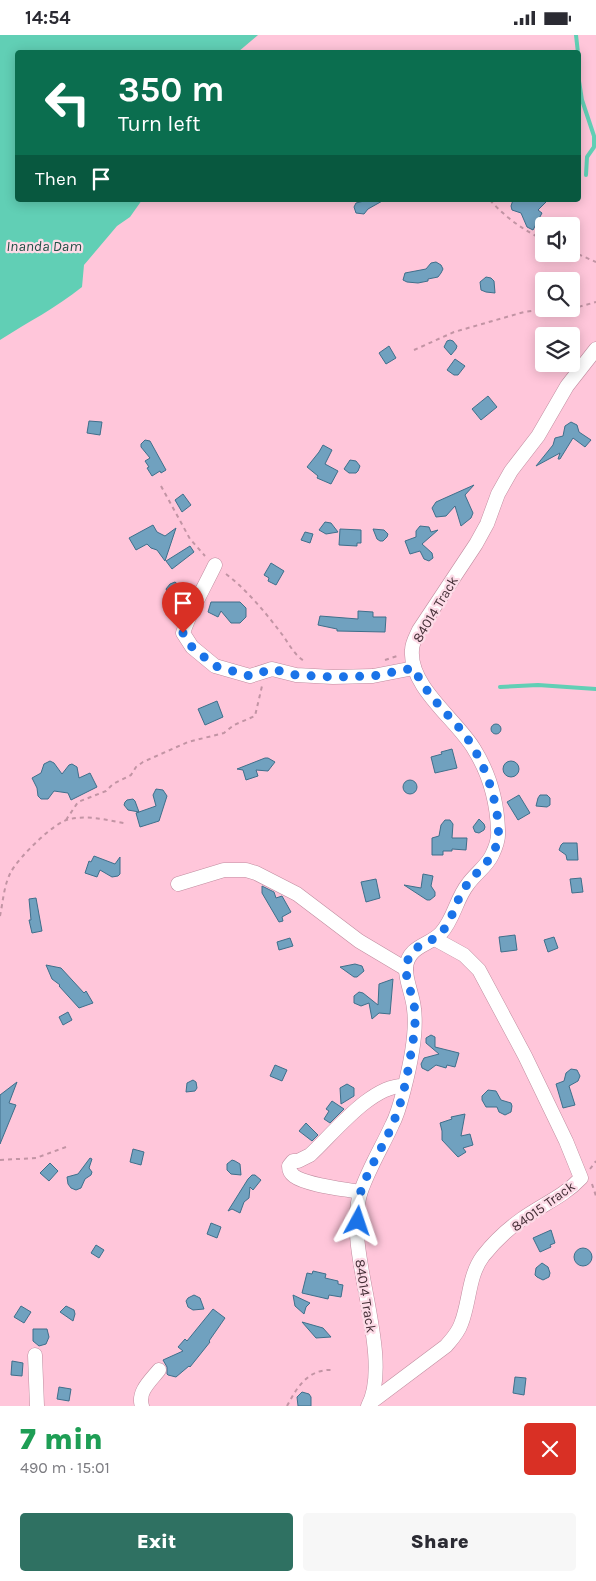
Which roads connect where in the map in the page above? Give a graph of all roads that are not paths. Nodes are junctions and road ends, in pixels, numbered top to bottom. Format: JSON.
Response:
{"nodes":[{"id":1,"x":596,"y":349,"type":"edge"},
{"id":2,"x":214,"y":565,"type":"road end"},
{"id":3,"x":414,"y":668,"type":"junction"},
{"id":4,"x":178,"y":885,"type":"dead end"},
{"id":5,"x":435,"y":939,"type":"junction"},
{"id":6,"x":406,"y":969,"type":"junction"},
{"id":7,"x":404,"y":1087,"type":"junction"},
{"id":8,"x":360,"y":1193,"type":"junction"},
{"id":9,"x":35,"y":1355,"type":"dead end"},
{"id":10,"x":159,"y":1370,"type":"dead end"},
{"id":11,"x":368,"y":1404,"type":"edge"},
{"id":12,"x":37,"y":1406,"type":"edge"},
{"id":13,"x":142,"y":1406,"type":"edge"}],
"edges":[{"from":1,"to":3,"type":"street","name":"84014 Track"},
{"from":2,"to":3,"type":"street"},
{"from":3,"to":5,"type":"street","name":"84014 Track"},
{"from":4,"to":6,"type":"street"},
{"from":5,"to":6,"type":"street","name":"84014 Track"},
{"from":5,"to":11,"type":"street","name":"84015 Track"},
{"from":6,"to":7,"type":"street","name":"84014 Track"},
{"from":7,"to":8,"type":"street","name":"84014 Track"},
{"from":7,"to":8,"type":"street"},
{"from":8,"to":11,"type":"street","name":"84014 Track"},
{"from":9,"to":12,"type":"street"},
{"from":10,"to":13,"type":"street"}]}
